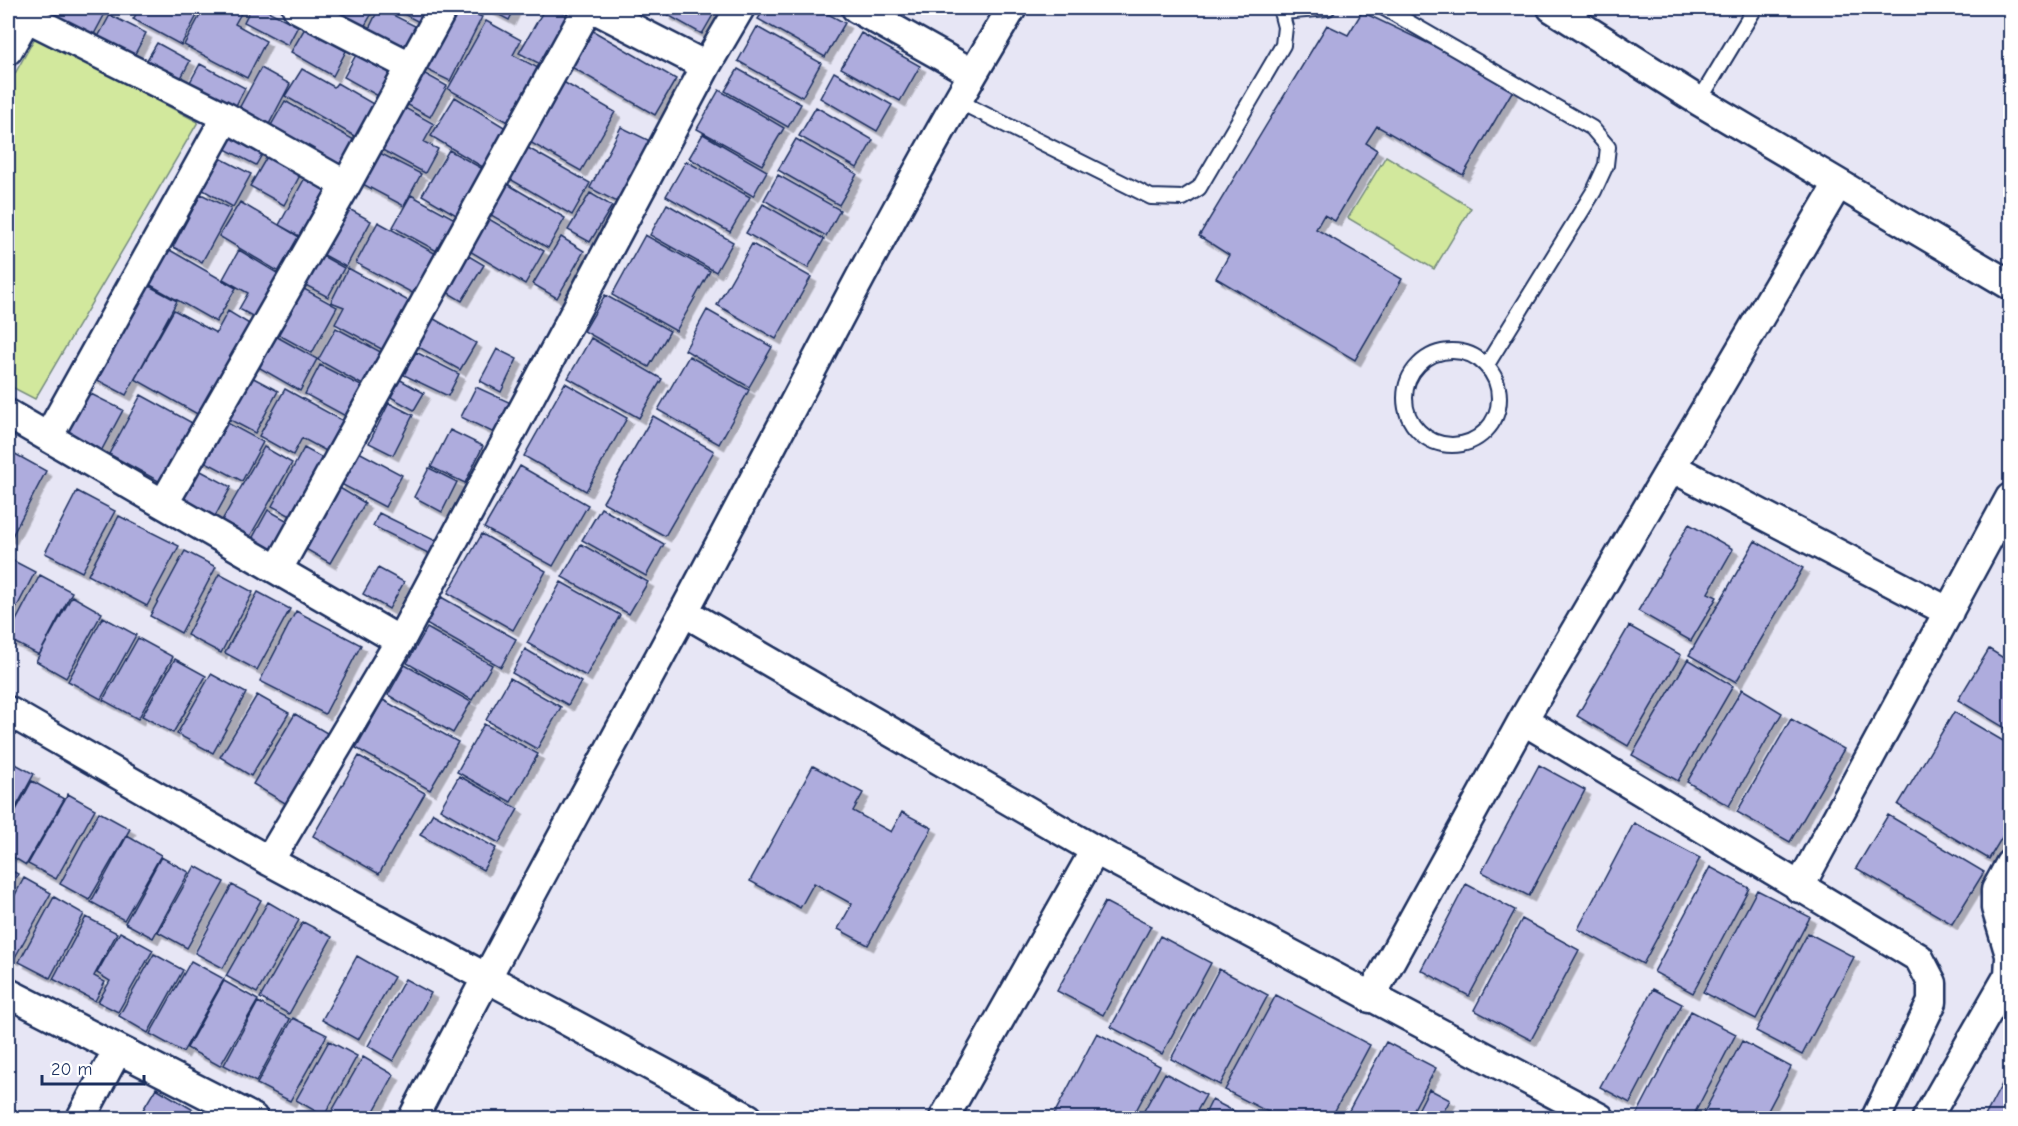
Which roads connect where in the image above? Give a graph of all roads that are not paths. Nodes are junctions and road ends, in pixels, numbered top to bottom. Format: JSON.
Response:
{"nodes":[{"id":1,"x":297,"y":8,"type":"edge"},
{"id":2,"x":443,"y":8,"type":"edge"},
{"id":3,"x":588,"y":8,"type":"edge"},
{"id":4,"x":593,"y":8,"type":"edge"},
{"id":5,"x":740,"y":8,"type":"edge"},
{"id":6,"x":856,"y":8,"type":"edge"},
{"id":7,"x":1012,"y":8,"type":"edge"},
{"id":8,"x":1328,"y":8,"type":"edge"},
{"id":9,"x":1384,"y":8,"type":"edge"},
{"id":10,"x":1552,"y":8,"type":"edge"},
{"id":11,"x":1755,"y":8,"type":"edge"},
{"id":12,"x":1282,"y":10,"type":"edge"},
{"id":13,"x":29,"y":12,"type":"edge"},
{"id":14,"x":8,"y":50,"type":"edge"},
{"id":15,"x":410,"y":66,"type":"junction"},
{"id":16,"x":706,"y":66,"type":"junction"},
{"id":17,"x":972,"y":73,"type":"junction"},
{"id":18,"x":956,"y":100,"type":"junction"},
{"id":19,"x":1699,"y":100,"type":"junction"},
{"id":20,"x":226,"y":117,"type":"junction"},
{"id":21,"x":1838,"y":184,"type":"junction"},
{"id":22,"x":346,"y":185,"type":"junction"},
{"id":23,"x":2010,"y":285,"type":"edge"},
{"id":24,"x":1486,"y":366,"type":"junction"},
{"id":25,"x":8,"y":414,"type":"edge"},
{"id":26,"x":48,"y":436,"type":"junction"},
{"id":27,"x":1671,"y":467,"type":"junction"},
{"id":28,"x":2010,"y":498,"type":"edge"},
{"id":29,"x":164,"y":503,"type":"junction"},
{"id":30,"x":278,"y":569,"type":"junction"},
{"id":31,"x":684,"y":612,"type":"junction"},
{"id":32,"x":1948,"y":612,"type":"junction"},
{"id":33,"x":400,"y":641,"type":"junction"},
{"id":34,"x":8,"y":711,"type":"edge"},
{"id":35,"x":1523,"y":720,"type":"junction"},
{"id":36,"x":1095,"y":850,"type":"junction"},
{"id":37,"x":269,"y":861,"type":"junction"},
{"id":38,"x":2010,"y":864,"type":"edge"},
{"id":39,"x":1799,"y":888,"type":"junction"},
{"id":40,"x":2010,"y":956,"type":"edge"},
{"id":41,"x":484,"y":979,"type":"junction"},
{"id":42,"x":8,"y":993,"type":"edge"},
{"id":43,"x":1370,"y":998,"type":"junction"},
{"id":44,"x":118,"y":1049,"type":"junction"},
{"id":45,"x":81,"y":1119,"type":"edge"},
{"id":46,"x":253,"y":1119,"type":"edge"},
{"id":47,"x":413,"y":1119,"type":"edge"},
{"id":48,"x":748,"y":1119,"type":"edge"},
{"id":49,"x":944,"y":1119,"type":"edge"},
{"id":50,"x":1600,"y":1119,"type":"edge"},
{"id":51,"x":1876,"y":1119,"type":"edge"},
{"id":52,"x":1927,"y":1119,"type":"edge"}],
"edges":[{"from":1,"to":15,"type":"street"},
{"from":2,"to":15,"type":"street"},
{"from":3,"to":30,"type":"street"},
{"from":4,"to":16,"type":"street"},
{"from":5,"to":16,"type":"street"},
{"from":6,"to":17,"type":"street"},
{"from":7,"to":17,"type":"street"},
{"from":8,"to":12,"type":"lane"},
{"from":9,"to":24,"type":"lane"},
{"from":10,"to":19,"type":"street"},
{"from":11,"to":19,"type":"lane"},
{"from":12,"to":18,"type":"lane"},
{"from":13,"to":14,"type":"street"},
{"from":13,"to":20,"type":"street"},
{"from":15,"to":22,"type":"street"},
{"from":16,"to":33,"type":"street"},
{"from":17,"to":18,"type":"street"},
{"from":18,"to":31,"type":"street"},
{"from":19,"to":21,"type":"street"},
{"from":20,"to":22,"type":"street"},
{"from":20,"to":26,"type":"street"},
{"from":21,"to":23,"type":"street"},
{"from":21,"to":27,"type":"street"},
{"from":22,"to":29,"type":"street"},
{"from":24,"to":24,"type":"lane"},
{"from":25,"to":26,"type":"street"},
{"from":26,"to":29,"type":"street"},
{"from":27,"to":32,"type":"street"},
{"from":27,"to":35,"type":"street"},
{"from":28,"to":32,"type":"street"},
{"from":29,"to":30,"type":"street"},
{"from":30,"to":33,"type":"street"},
{"from":31,"to":36,"type":"street"},
{"from":31,"to":41,"type":"street"},
{"from":32,"to":39,"type":"street"},
{"from":33,"to":37,"type":"street"},
{"from":34,"to":37,"type":"street"},
{"from":35,"to":39,"type":"street"},
{"from":35,"to":43,"type":"street"},
{"from":36,"to":43,"type":"street"},
{"from":36,"to":49,"type":"street"},
{"from":37,"to":41,"type":"street"},
{"from":38,"to":40,"type":"street"},
{"from":39,"to":51,"type":"street"},
{"from":40,"to":52,"type":"street"},
{"from":41,"to":47,"type":"street"},
{"from":41,"to":48,"type":"street"},
{"from":42,"to":44,"type":"street"},
{"from":43,"to":50,"type":"street"},
{"from":44,"to":45,"type":"street"},
{"from":44,"to":46,"type":"street"}]}
